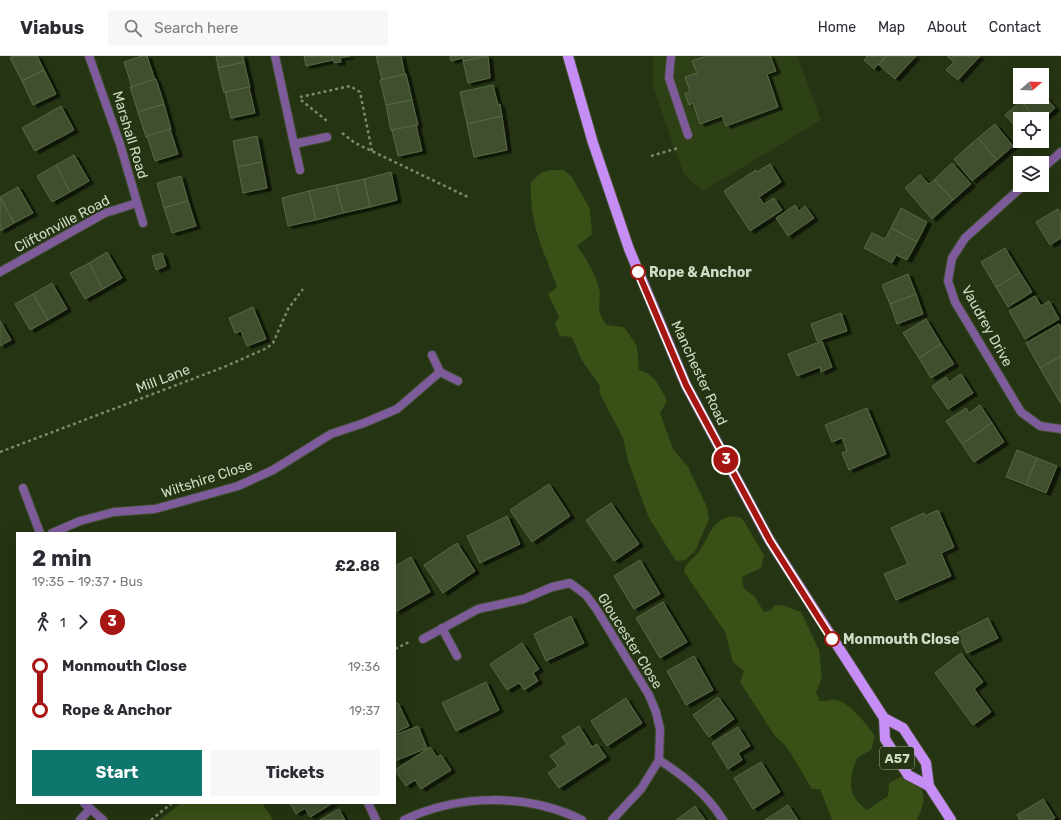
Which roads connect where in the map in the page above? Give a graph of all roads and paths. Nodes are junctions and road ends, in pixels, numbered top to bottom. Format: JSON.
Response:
{"nodes":[{"id":1,"x":88,"y":56,"type":"edge"},
{"id":2,"x":275,"y":56,"type":"edge"},
{"id":3,"x":568,"y":56,"type":"edge"},
{"id":4,"x":671,"y":56,"type":"edge"},
{"id":5,"x":331,"y":124,"type":"dead end"},
{"id":6,"x":337,"y":128,"type":"dead end"},
{"id":7,"x":688,"y":136,"type":"joint"},
{"id":8,"x":326,"y":137,"type":"dead end"},
{"id":9,"x":294,"y":144,"type":"junction"},
{"id":10,"x":372,"y":151,"type":"junction"},
{"id":11,"x":1061,"y":152,"type":"edge"},
{"id":12,"x":651,"y":156,"type":"dead end"},
{"id":13,"x":1049,"y":163,"type":"edge"},
{"id":14,"x":300,"y":170,"type":"dead end"},
{"id":15,"x":1016,"y":192,"type":"edge"},
{"id":16,"x":470,"y":198,"type":"dead end"},
{"id":17,"x":137,"y":203,"type":"junction"},
{"id":18,"x":143,"y":223,"type":"dead end"},
{"id":19,"x":0,"y":272,"type":"edge"},
{"id":20,"x":303,"y":289,"type":"dead end"},
{"id":21,"x":432,"y":355,"type":"dead end"},
{"id":22,"x":440,"y":372,"type":"junction"},
{"id":23,"x":458,"y":381,"type":"dead end"},
{"id":24,"x":1061,"y":429,"type":"edge"},
{"id":25,"x":0,"y":452,"type":"edge"},
{"id":26,"x":22,"y":488,"type":"dead end"},
{"id":27,"x":40,"y":532,"type":"edge"},
{"id":28,"x":54,"y":532,"type":"edge"},
{"id":29,"x":442,"y":628,"type":"junction"},
{"id":30,"x":423,"y":639,"type":"dead end"},
{"id":31,"x":457,"y":656,"type":"dead end"},
{"id":32,"x":884,"y":718,"type":"junction"},
{"id":33,"x":659,"y":760,"type":"junction"},
{"id":34,"x":928,"y":786,"type":"junction"},
{"id":35,"x":171,"y":804,"type":"edge"},
{"id":36,"x":368,"y":804,"type":"edge"},
{"id":37,"x":87,"y":806,"type":"edge"},
{"id":38,"x":80,"y":820,"type":"edge"},
{"id":39,"x":103,"y":820,"type":"edge"},
{"id":40,"x":151,"y":820,"type":"edge"},
{"id":41,"x":376,"y":820,"type":"edge"},
{"id":42,"x":404,"y":820,"type":"edge"},
{"id":43,"x":582,"y":820,"type":"edge"},
{"id":44,"x":612,"y":820,"type":"edge"},
{"id":45,"x":723,"y":820,"type":"edge"},
{"id":46,"x":951,"y":820,"type":"edge"}],
"edges":[{"from":1,"to":17,"type":"street","name":"Marshall Road"},
{"from":2,"to":9,"type":"street"},
{"from":3,"to":32,"type":"main road","name":"Manchester Road","number":"A57"},
{"from":4,"to":7,"type":"street"},
{"from":5,"to":10,"type":"path"},
{"from":6,"to":10,"type":"path"},
{"from":7,"to":12,"type":"path"},
{"from":8,"to":9,"type":"street"},
{"from":9,"to":14,"type":"street"},
{"from":10,"to":16,"type":"path"},
{"from":11,"to":13,"type":"street"},
{"from":15,"to":24,"type":"street","name":"Vaudrey Drive"},
{"from":17,"to":18,"type":"street","name":"Marshall Road"},
{"from":17,"to":19,"type":"street","name":"Cliftonville Road"},
{"from":20,"to":25,"type":"path","name":"Mill Lane"},
{"from":21,"to":22,"type":"street"},
{"from":22,"to":23,"type":"street"},
{"from":22,"to":28,"type":"street","name":"Wiltshire Close"},
{"from":26,"to":27,"type":"street"},
{"from":29,"to":30,"type":"street","name":"Gloucester Close"},
{"from":29,"to":31,"type":"street"},
{"from":29,"to":33,"type":"street","name":"Gloucester Close"},
{"from":32,"to":34,"type":"main road","name":"Manchester Road","number":"A57"},
{"from":32,"to":34,"type":"main road","name":"Manchester Road","number":"A57"},
{"from":33,"to":44,"type":"street","name":"Gloucester Close"},
{"from":33,"to":45,"type":"street"},
{"from":34,"to":46,"type":"main road","name":"Manchester Road","number":"A57"},
{"from":35,"to":40,"type":"path"},
{"from":36,"to":41,"type":"street"},
{"from":37,"to":38,"type":"street"},
{"from":37,"to":39,"type":"street"},
{"from":42,"to":43,"type":"street"}]}
